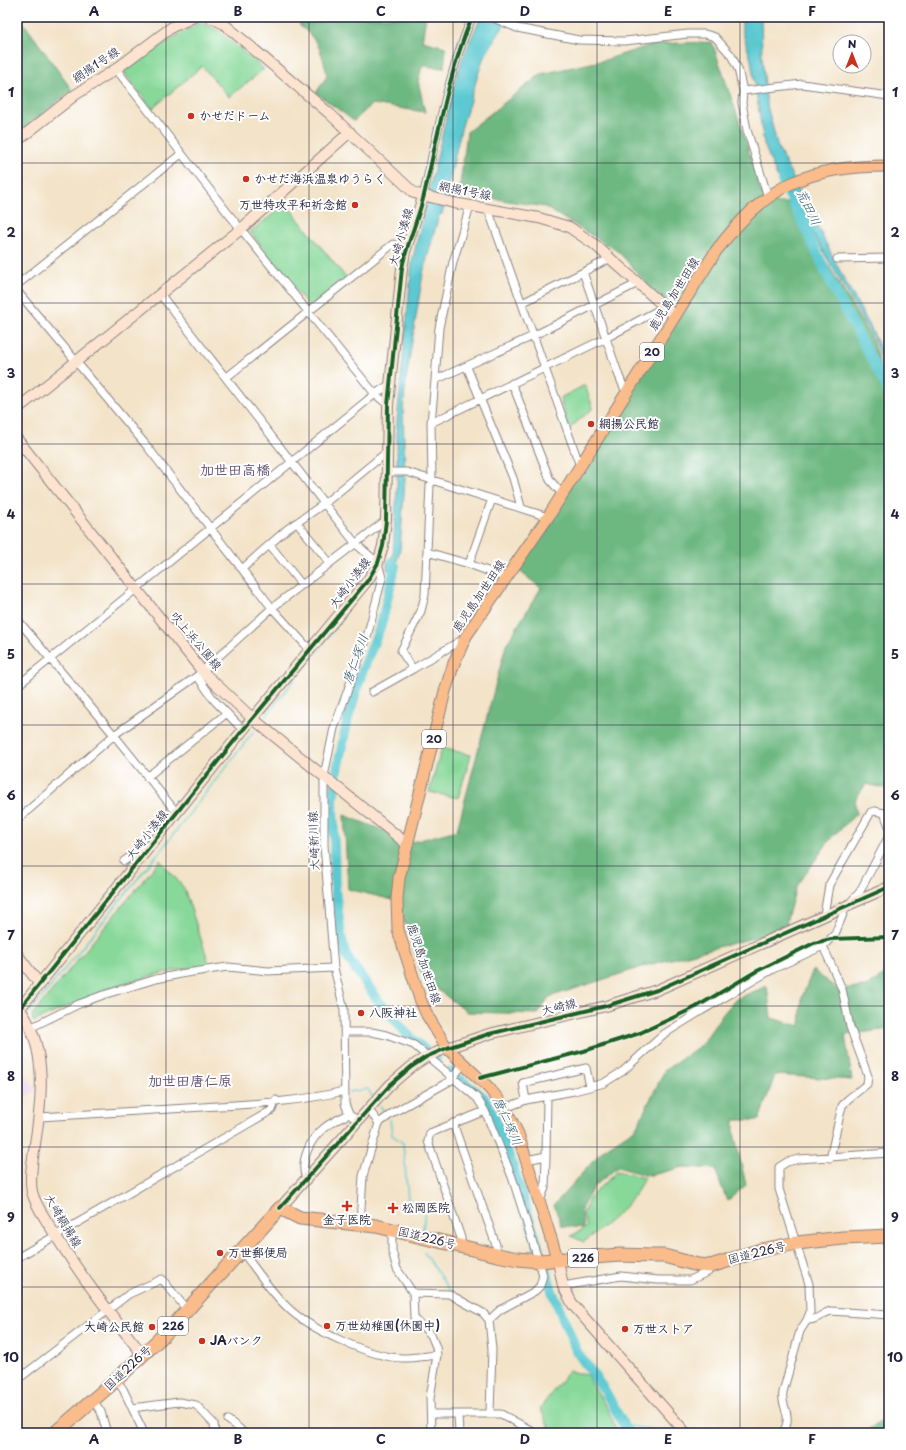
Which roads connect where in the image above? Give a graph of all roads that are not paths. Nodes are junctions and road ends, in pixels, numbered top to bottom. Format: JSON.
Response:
{"nodes":[{"id":1,"x":194,"y":17,"type":"edge"},
{"id":2,"x":210,"y":17,"type":"edge"},
{"id":3,"x":472,"y":17,"type":"edge"},
{"id":4,"x":491,"y":17,"type":"edge"},
{"id":5,"x":116,"y":69,"type":"junction"},
{"id":6,"x":746,"y":90,"type":"junction"},
{"id":7,"x":889,"y":96,"type":"edge"},
{"id":8,"x":350,"y":132,"type":"junction"},
{"id":9,"x":17,"y":141,"type":"edge"},
{"id":10,"x":182,"y":154,"type":"junction"},
{"id":11,"x":889,"y":166,"type":"edge"},
{"id":12,"x":772,"y":195,"type":"junction"},
{"id":13,"x":423,"y":196,"type":"junction"},
{"id":14,"x":470,"y":206,"type":"junction"},
{"id":15,"x":488,"y":209,"type":"junction"},
{"id":16,"x":241,"y":229,"type":"junction"},
{"id":17,"x":405,"y":252,"type":"junction"},
{"id":18,"x":611,"y":258,"type":"junction"},
{"id":19,"x":889,"y":258,"type":"edge"},
{"id":20,"x":837,"y":259,"type":"dead end"},
{"id":21,"x":583,"y":272,"type":"junction"},
{"id":22,"x":638,"y":283,"type":"junction"},
{"id":23,"x":17,"y":285,"type":"edge"},
{"id":24,"x":17,"y":291,"type":"edge"},
{"id":25,"x":160,"y":294,"type":"junction"},
{"id":26,"x":522,"y":303,"type":"junction"},
{"id":27,"x":594,"y":305,"type":"junction"},
{"id":28,"x":664,"y":307,"type":"junction"},
{"id":29,"x":308,"y":311,"type":"junction"},
{"id":30,"x":675,"y":316,"type":"junction"},
{"id":31,"x":533,"y":336,"type":"junction"},
{"id":32,"x":606,"y":338,"type":"junction"},
{"id":33,"x":76,"y":361,"type":"junction"},
{"id":34,"x":467,"y":366,"type":"junction"},
{"id":35,"x":545,"y":368,"type":"junction"},
{"id":36,"x":227,"y":377,"type":"junction"},
{"id":37,"x":435,"y":380,"type":"junction"},
{"id":38,"x":512,"y":383,"type":"junction"},
{"id":39,"x":390,"y":385,"type":"junction"},
{"id":40,"x":629,"y":390,"type":"junction"},
{"id":41,"x":375,"y":394,"type":"junction"},
{"id":42,"x":481,"y":398,"type":"junction"},
{"id":43,"x":388,"y":405,"type":"junction"},
{"id":44,"x":17,"y":409,"type":"edge"},
{"id":45,"x":431,"y":423,"type":"junction"},
{"id":46,"x":17,"y":439,"type":"edge"},
{"id":47,"x":388,"y":451,"type":"junction"},
{"id":48,"x":293,"y":462,"type":"junction"},
{"id":49,"x":580,"y":466,"type":"junction"},
{"id":50,"x":391,"y":472,"type":"junction"},
{"id":51,"x":432,"y":480,"type":"junction"},
{"id":52,"x":562,"y":494,"type":"junction"},
{"id":53,"x":492,"y":499,"type":"junction"},
{"id":54,"x":325,"y":503,"type":"junction"},
{"id":55,"x":521,"y":507,"type":"junction"},
{"id":56,"x":548,"y":517,"type":"junction"},
{"id":57,"x":386,"y":520,"type":"junction"},
{"id":58,"x":297,"y":523,"type":"junction"},
{"id":59,"x":211,"y":529,"type":"junction"},
{"id":60,"x":356,"y":544,"type":"junction"},
{"id":61,"x":270,"y":545,"type":"junction"},
{"id":62,"x":427,"y":552,"type":"junction"},
{"id":63,"x":330,"y":563,"type":"junction"},
{"id":64,"x":378,"y":563,"type":"junction"},
{"id":65,"x":469,"y":564,"type":"junction"},
{"id":66,"x":242,"y":569,"type":"junction"},
{"id":67,"x":506,"y":578,"type":"junction"},
{"id":68,"x":302,"y":585,"type":"junction"},
{"id":69,"x":136,"y":589,"type":"junction"},
{"id":70,"x":272,"y":608,"type":"junction"},
{"id":71,"x":17,"y":619,"type":"edge"},
{"id":72,"x":464,"y":641,"type":"junction"},
{"id":73,"x":310,"y":650,"type":"junction"},
{"id":74,"x":50,"y":659,"type":"junction"},
{"id":75,"x":413,"y":669,"type":"junction"},
{"id":76,"x":199,"y":674,"type":"junction"},
{"id":77,"x":17,"y":686,"type":"edge"},
{"id":78,"x":372,"y":692,"type":"dead end"},
{"id":79,"x":227,"y":713,"type":"junction"},
{"id":80,"x":252,"y":718,"type":"junction"},
{"id":81,"x":242,"y":730,"type":"junction"},
{"id":82,"x":114,"y":735,"type":"junction"},
{"id":83,"x":147,"y":777,"type":"junction"},
{"id":84,"x":327,"y":778,"type":"junction"},
{"id":85,"x":177,"y":813,"type":"junction"},
{"id":86,"x":17,"y":820,"type":"edge"},
{"id":87,"x":412,"y":823,"type":"junction"},
{"id":88,"x":889,"y":826,"type":"edge"},
{"id":89,"x":393,"y":832,"type":"junction"},
{"id":90,"x":889,"y":836,"type":"edge"},
{"id":91,"x":158,"y":837,"type":"junction"},
{"id":92,"x":407,"y":844,"type":"junction"},
{"id":93,"x":124,"y":861,"type":"dead end"},
{"id":94,"x":889,"y":887,"type":"edge"},
{"id":95,"x":846,"y":907,"type":"junction"},
{"id":96,"x":824,"y":915,"type":"junction"},
{"id":97,"x":824,"y":946,"type":"junction"},
{"id":98,"x":17,"y":954,"type":"edge"},
{"id":99,"x":334,"y":968,"type":"junction"},
{"id":100,"x":40,"y":985,"type":"junction"},
{"id":101,"x":19,"y":1010,"type":"edge"},
{"id":102,"x":30,"y":1028,"type":"junction"},
{"id":103,"x":345,"y":1032,"type":"junction"},
{"id":104,"x":435,"y":1053,"type":"junction"},
{"id":105,"x":462,"y":1067,"type":"junction"},
{"id":106,"x":453,"y":1078,"type":"junction"},
{"id":107,"x":590,"y":1087,"type":"junction"},
{"id":108,"x":344,"y":1091,"type":"junction"},
{"id":109,"x":547,"y":1097,"type":"junction"},
{"id":110,"x":276,"y":1100,"type":"junction"},
{"id":111,"x":526,"y":1100,"type":"junction"},
{"id":112,"x":505,"y":1108,"type":"junction"},
{"id":113,"x":368,"y":1109,"type":"junction"},
{"id":114,"x":485,"y":1111,"type":"junction"},
{"id":115,"x":349,"y":1114,"type":"junction"},
{"id":116,"x":40,"y":1117,"type":"junction"},
{"id":117,"x":358,"y":1121,"type":"junction"},
{"id":118,"x":379,"y":1123,"type":"junction"},
{"id":119,"x":453,"y":1123,"type":"junction"},
{"id":120,"x":889,"y":1153,"type":"edge"},
{"id":121,"x":546,"y":1156,"type":"junction"},
{"id":122,"x":830,"y":1158,"type":"junction"},
{"id":123,"x":526,"y":1160,"type":"junction"},
{"id":124,"x":306,"y":1178,"type":"junction"},
{"id":125,"x":539,"y":1203,"type":"junction"},
{"id":126,"x":280,"y":1208,"type":"junction"},
{"id":127,"x":360,"y":1223,"type":"junction"},
{"id":128,"x":392,"y":1230,"type":"junction"},
{"id":129,"x":55,"y":1236,"type":"junction"},
{"id":130,"x":889,"y":1236,"type":"edge"},
{"id":131,"x":797,"y":1243,"type":"junction"},
{"id":132,"x":460,"y":1246,"type":"junction"},
{"id":133,"x":241,"y":1250,"type":"junction"},
{"id":134,"x":497,"y":1255,"type":"junction"},
{"id":135,"x":17,"y":1258,"type":"edge"},
{"id":136,"x":539,"y":1261,"type":"junction"},
{"id":137,"x":558,"y":1261,"type":"junction"},
{"id":138,"x":710,"y":1266,"type":"junction"},
{"id":139,"x":563,"y":1286,"type":"junction"},
{"id":140,"x":412,"y":1293,"type":"junction"},
{"id":141,"x":109,"y":1310,"type":"junction"},
{"id":142,"x":187,"y":1310,"type":"junction"},
{"id":143,"x":889,"y":1315,"type":"edge"},
{"id":144,"x":489,"y":1320,"type":"junction"},
{"id":145,"x":807,"y":1320,"type":"junction"},
{"id":146,"x":143,"y":1355,"type":"junction"},
{"id":147,"x":436,"y":1355,"type":"junction"},
{"id":148,"x":17,"y":1380,"type":"edge"},
{"id":149,"x":116,"y":1380,"type":"junction"},
{"id":150,"x":93,"y":1400,"type":"junction"},
{"id":151,"x":132,"y":1408,"type":"junction"},
{"id":152,"x":490,"y":1413,"type":"junction"},
{"id":153,"x":432,"y":1414,"type":"junction"},
{"id":154,"x":458,"y":1415,"type":"junction"},
{"id":155,"x":228,"y":1420,"type":"dead end"},
{"id":156,"x":55,"y":1433,"type":"edge"},
{"id":157,"x":107,"y":1433,"type":"edge"},
{"id":158,"x":144,"y":1433,"type":"edge"},
{"id":159,"x":215,"y":1433,"type":"edge"},
{"id":160,"x":243,"y":1433,"type":"edge"},
{"id":161,"x":431,"y":1433,"type":"edge"},
{"id":162,"x":459,"y":1433,"type":"edge"},
{"id":163,"x":536,"y":1433,"type":"edge"},
{"id":164,"x":686,"y":1433,"type":"edge"},
{"id":165,"x":783,"y":1433,"type":"edge"}],
"edges":[{"from":1,"to":5,"type":"street","name":"網揚1号線"},
{"from":2,"to":8,"type":"street","name":"網揚1号線"},
{"from":3,"to":13,"type":"street","name":"大崎小湊線"},
{"from":4,"to":6,"type":"street"},
{"from":5,"to":9,"type":"street","name":"網揚1号線"},
{"from":5,"to":10,"type":"street"},
{"from":6,"to":7,"type":"street"},
{"from":6,"to":12,"type":"street"},
{"from":8,"to":13,"type":"street","name":"網揚1号線"},
{"from":8,"to":16,"type":"street"},
{"from":10,"to":16,"type":"street"},
{"from":10,"to":23,"type":"street"},
{"from":11,"to":12,"type":"main road","name":"鹿児島加世田線","number":"20"},
{"from":12,"to":30,"type":"main road","name":"鹿児島加世田線","number":"20"},
{"from":13,"to":14,"type":"street","name":"網揚1号線"},
{"from":13,"to":17,"type":"street","name":"大崎小湊線"},
{"from":14,"to":15,"type":"street","name":"網揚1号線"},
{"from":14,"to":37,"type":"street"},
{"from":15,"to":18,"type":"street","name":"網揚1号線"},
{"from":15,"to":26,"type":"street"},
{"from":16,"to":25,"type":"street"},
{"from":16,"to":29,"type":"street"},
{"from":17,"to":29,"type":"street"},
{"from":17,"to":39,"type":"street","name":"大崎小湊線"},
{"from":18,"to":21,"type":"street"},
{"from":18,"to":22,"type":"street","name":"網揚1号線"},
{"from":19,"to":20,"type":"street"},
{"from":21,"to":26,"type":"street"},
{"from":21,"to":27,"type":"street"},
{"from":22,"to":27,"type":"street"},
{"from":22,"to":28,"type":"street","name":"網揚1号線"},
{"from":24,"to":33,"type":"street"},
{"from":25,"to":33,"type":"street"},
{"from":25,"to":36,"type":"street"},
{"from":26,"to":31,"type":"street"},
{"from":27,"to":31,"type":"street"},
{"from":27,"to":32,"type":"street"},
{"from":28,"to":30,"type":"street","name":"網揚1号線"},
{"from":28,"to":32,"type":"street"},
{"from":29,"to":36,"type":"street"},
{"from":29,"to":41,"type":"street"},
{"from":30,"to":40,"type":"main road","name":"鹿児島加世田線","number":"20"},
{"from":31,"to":34,"type":"street"},
{"from":31,"to":35,"type":"street"},
{"from":32,"to":35,"type":"street"},
{"from":32,"to":40,"type":"street"},
{"from":33,"to":44,"type":"street"},
{"from":33,"to":59,"type":"street"},
{"from":34,"to":37,"type":"street"},
{"from":34,"to":42,"type":"street"},
{"from":35,"to":38,"type":"street"},
{"from":35,"to":49,"type":"street"},
{"from":36,"to":48,"type":"street"},
{"from":37,"to":45,"type":"street"},
{"from":38,"to":42,"type":"street"},
{"from":38,"to":52,"type":"street"},
{"from":39,"to":41,"type":"street"},
{"from":39,"to":43,"type":"street","name":"大崎小湊線"},
{"from":40,"to":49,"type":"main road","name":"鹿児島加世田線","number":"20"},
{"from":41,"to":43,"type":"street"},
{"from":41,"to":48,"type":"street"},
{"from":42,"to":45,"type":"street"},
{"from":42,"to":55,"type":"street"},
{"from":43,"to":47,"type":"street","name":"大崎小湊線"},
{"from":45,"to":51,"type":"street"},
{"from":46,"to":69,"type":"street","name":"吹上浜公園線"},
{"from":47,"to":50,"type":"street","name":"大崎小湊線"},
{"from":47,"to":54,"type":"street"},
{"from":48,"to":54,"type":"street"},
{"from":48,"to":59,"type":"street"},
{"from":49,"to":52,"type":"main road","name":"鹿児島加世田線","number":"20"},
{"from":50,"to":51,"type":"street"},
{"from":50,"to":57,"type":"street","name":"大崎小湊線"},
{"from":51,"to":53,"type":"street"},
{"from":51,"to":62,"type":"street"},
{"from":52,"to":56,"type":"main road","name":"鹿児島加世田線","number":"20"},
{"from":53,"to":55,"type":"street"},
{"from":53,"to":65,"type":"street"},
{"from":54,"to":58,"type":"street"},
{"from":54,"to":60,"type":"street"},
{"from":55,"to":56,"type":"street"},
{"from":56,"to":67,"type":"main road","name":"鹿児島加世田線","number":"20"},
{"from":57,"to":60,"type":"street"},
{"from":57,"to":64,"type":"street","name":"大崎小湊線"},
{"from":58,"to":61,"type":"street"},
{"from":58,"to":63,"type":"street"},
{"from":59,"to":66,"type":"street"},
{"from":59,"to":69,"type":"street"},
{"from":60,"to":63,"type":"street"},
{"from":60,"to":64,"type":"street"},
{"from":61,"to":66,"type":"street"},
{"from":61,"to":68,"type":"street"},
{"from":62,"to":65,"type":"street"},
{"from":62,"to":75,"type":"street"},
{"from":63,"to":68,"type":"street"},
{"from":64,"to":73,"type":"street","name":"大崎小湊線"},
{"from":64,"to":84,"type":"street","name":"大崎新川線"},
{"from":65,"to":67,"type":"street"},
{"from":66,"to":70,"type":"street"},
{"from":67,"to":72,"type":"main road","name":"鹿児島加世田線","number":"20"},
{"from":68,"to":70,"type":"street"},
{"from":69,"to":74,"type":"street"},
{"from":69,"to":76,"type":"street","name":"吹上浜公園線"},
{"from":70,"to":73,"type":"street"},
{"from":70,"to":76,"type":"street"},
{"from":71,"to":74,"type":"street"},
{"from":72,"to":75,"type":"street"},
{"from":72,"to":87,"type":"main road","name":"鹿児島加世田線","number":"20"},
{"from":73,"to":80,"type":"street","name":"大崎小湊線"},
{"from":74,"to":77,"type":"street"},
{"from":74,"to":82,"type":"street"},
{"from":75,"to":78,"type":"street"},
{"from":76,"to":79,"type":"street"},
{"from":76,"to":80,"type":"street","name":"吹上浜公園線"},
{"from":76,"to":82,"type":"street"},
{"from":79,"to":81,"type":"street"},
{"from":79,"to":83,"type":"street"},
{"from":80,"to":81,"type":"street","name":"大崎小湊線"},
{"from":80,"to":84,"type":"street","name":"吹上浜公園線"},
{"from":81,"to":85,"type":"street","name":"大崎小湊線"},
{"from":82,"to":83,"type":"street"},
{"from":82,"to":86,"type":"street"},
{"from":83,"to":85,"type":"street"},
{"from":84,"to":89,"type":"street","name":"吹上浜公園線"},
{"from":84,"to":99,"type":"street","name":"大崎新川線"},
{"from":85,"to":91,"type":"street","name":"大崎小湊線"},
{"from":87,"to":89,"type":"street"},
{"from":87,"to":92,"type":"main road","name":"鹿児島加世田線","number":"20"},
{"from":88,"to":96,"type":"street"},
{"from":89,"to":92,"type":"street","name":"吹上浜公園線"},
{"from":90,"to":95,"type":"street"},
{"from":91,"to":93,"type":"street"},
{"from":91,"to":100,"type":"street","name":"大崎小湊線"},
{"from":92,"to":104,"type":"main road","name":"鹿児島加世田線","number":"20"},
{"from":94,"to":95,"type":"street","name":"大崎線"},
{"from":95,"to":96,"type":"street","name":"大崎線"},
{"from":95,"to":97,"type":"street"},
{"from":96,"to":104,"type":"street","name":"大崎線"},
{"from":97,"to":107,"type":"street"},
{"from":97,"to":122,"type":"street"},
{"from":98,"to":100,"type":"street"},
{"from":99,"to":102,"type":"street"},
{"from":99,"to":103,"type":"street","name":"大崎新川線"},
{"from":100,"to":101,"type":"street","name":"大崎小湊線"},
{"from":101,"to":102,"type":"street","name":"大崎網揚線"},
{"from":102,"to":116,"type":"street","name":"大崎網揚線"},
{"from":103,"to":104,"type":"street"},
{"from":103,"to":108,"type":"street","name":"大崎新川線"},
{"from":104,"to":105,"type":"main road","name":"鹿児島加世田線","number":"20"},
{"from":104,"to":106,"type":"street"},
{"from":104,"to":113,"type":"street","name":"大崎線"},
{"from":105,"to":106,"type":"street"},
{"from":105,"to":112,"type":"main road","name":"鹿児島加世田線","number":"20"},
{"from":106,"to":114,"type":"street"},
{"from":106,"to":118,"type":"street"},
{"from":107,"to":109,"type":"street"},
{"from":107,"to":111,"type":"street"},
{"from":108,"to":110,"type":"street"},
{"from":108,"to":115,"type":"street","name":"大崎新川線"},
{"from":109,"to":111,"type":"street"},
{"from":109,"to":121,"type":"street"},
{"from":110,"to":116,"type":"street"},
{"from":110,"to":129,"type":"street"},
{"from":111,"to":112,"type":"street"},
{"from":112,"to":123,"type":"main road","name":"鹿児島加世田線","number":"20"},
{"from":113,"to":117,"type":"street","name":"大崎線"},
{"from":113,"to":118,"type":"street"},
{"from":114,"to":119,"type":"street"},
{"from":114,"to":136,"type":"street"},
{"from":115,"to":117,"type":"street"},
{"from":115,"to":124,"type":"street"},
{"from":116,"to":129,"type":"street","name":"大崎網揚線"},
{"from":117,"to":124,"type":"street","name":"大崎線"},
{"from":118,"to":127,"type":"street"},
{"from":119,"to":132,"type":"street"},
{"from":119,"to":134,"type":"street"},
{"from":120,"to":122,"type":"street"},
{"from":121,"to":123,"type":"street"},
{"from":121,"to":125,"type":"street"},
{"from":122,"to":131,"type":"street"},
{"from":123,"to":125,"type":"main road","name":"鹿児島加世田線","number":"20"},
{"from":124,"to":126,"type":"street","name":"大崎線"},
{"from":125,"to":137,"type":"main road","name":"鹿児島加世田線","number":"20"},
{"from":126,"to":127,"type":"highway","name":"国道226号","number":"226"},
{"from":126,"to":133,"type":"highway","name":"国道226号","number":"226"},
{"from":127,"to":128,"type":"highway","name":"国道226号","number":"226"},
{"from":128,"to":132,"type":"highway","name":"国道226号","number":"226"},
{"from":128,"to":140,"type":"street"},
{"from":129,"to":135,"type":"street"},
{"from":129,"to":141,"type":"street","name":"大崎網揚線"},
{"from":130,"to":131,"type":"highway","name":"国道226号","number":"226"},
{"from":131,"to":138,"type":"highway","name":"国道226号","number":"226"},
{"from":131,"to":145,"type":"street"},
{"from":132,"to":134,"type":"highway","name":"国道226号","number":"226"},
{"from":133,"to":142,"type":"highway","name":"国道226号","number":"226"},
{"from":133,"to":147,"type":"street"},
{"from":134,"to":136,"type":"highway","name":"国道226号","number":"226"},
{"from":136,"to":137,"type":"highway","name":"国道226号","number":"226"},
{"from":136,"to":144,"type":"street"},
{"from":137,"to":138,"type":"highway","name":"国道226号","number":"226"},
{"from":137,"to":139,"type":"street"},
{"from":138,"to":139,"type":"street"},
{"from":139,"to":164,"type":"street"},
{"from":140,"to":144,"type":"street"},
{"from":140,"to":147,"type":"street"},
{"from":141,"to":142,"type":"street"},
{"from":141,"to":146,"type":"street","name":"大崎網揚線"},
{"from":141,"to":148,"type":"street"},
{"from":142,"to":146,"type":"highway","name":"国道226号","number":"226"},
{"from":143,"to":145,"type":"street"},
{"from":144,"to":152,"type":"street"},
{"from":145,"to":165,"type":"street"},
{"from":146,"to":149,"type":"highway","name":"国道226号","number":"226"},
{"from":147,"to":153,"type":"street"},
{"from":149,"to":150,"type":"highway","name":"国道226号","number":"226"},
{"from":149,"to":151,"type":"street"},
{"from":150,"to":156,"type":"highway","name":"国道226号","number":"226"},
{"from":150,"to":157,"type":"street"},
{"from":151,"to":158,"type":"street"},
{"from":151,"to":159,"type":"street"},
{"from":152,"to":154,"type":"street"},
{"from":152,"to":163,"type":"street"},
{"from":153,"to":154,"type":"street"},
{"from":153,"to":161,"type":"street"},
{"from":154,"to":162,"type":"street"},
{"from":155,"to":160,"type":"street"}]}
